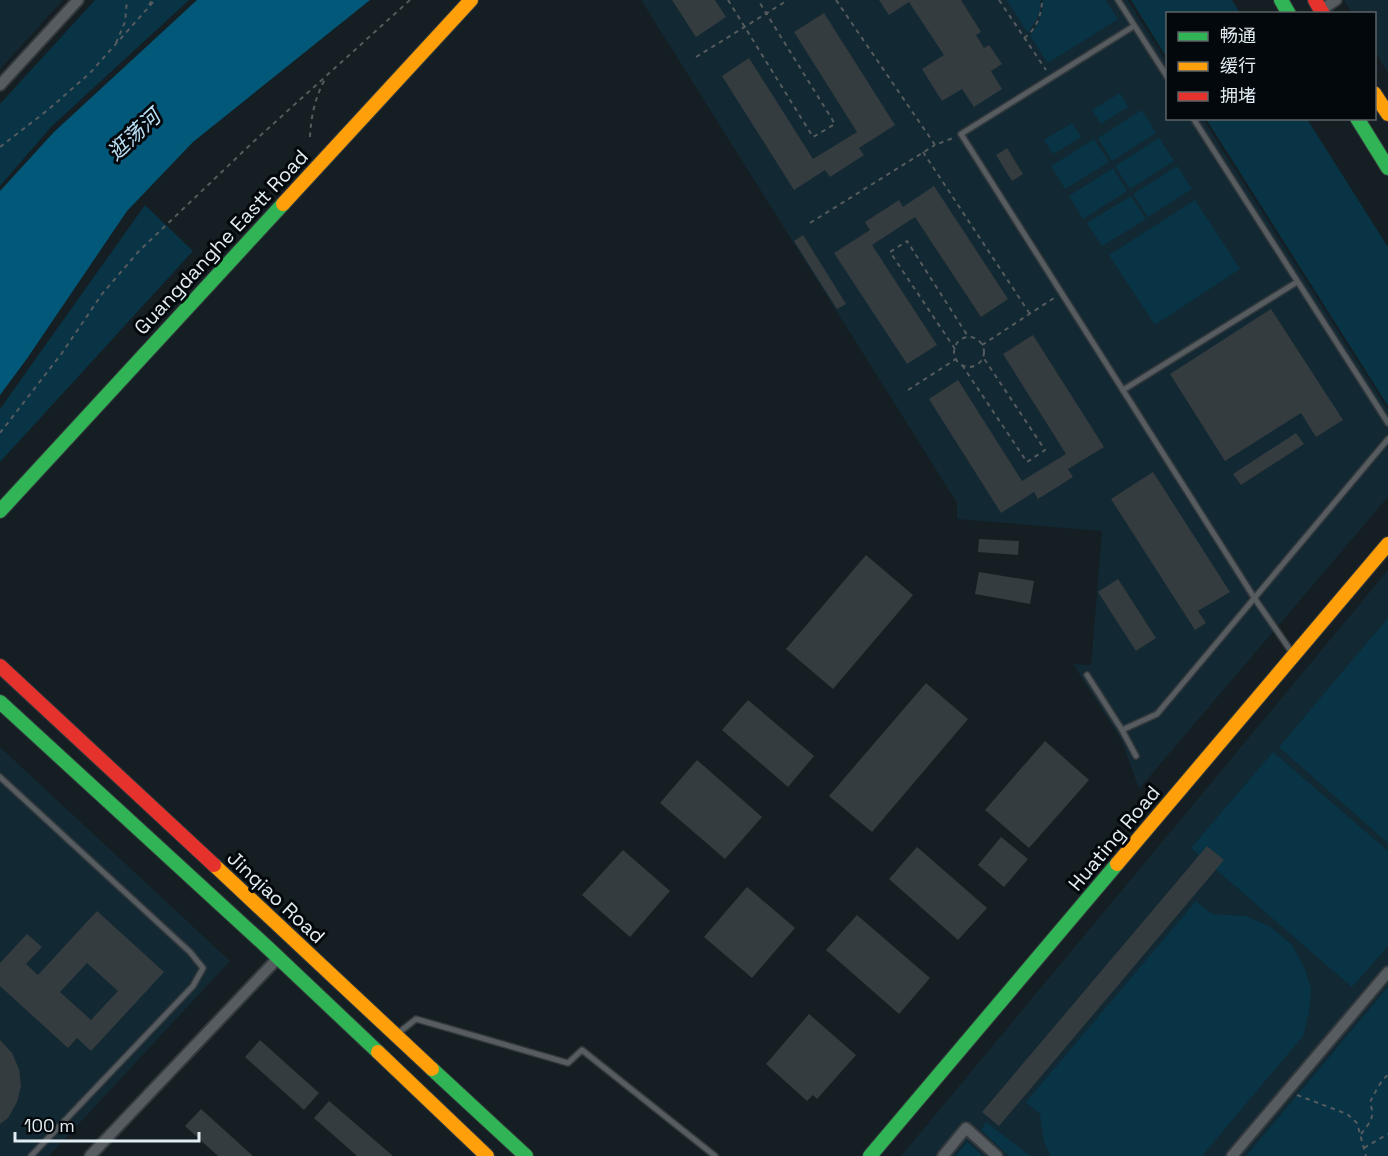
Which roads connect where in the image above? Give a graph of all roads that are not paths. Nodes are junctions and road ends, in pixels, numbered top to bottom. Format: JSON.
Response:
{"nodes":[{"id":1,"x":78,"y":0,"type":"edge"},
{"id":2,"x":471,"y":0,"type":"edge"},
{"id":3,"x":1118,"y":0,"type":"edge"},
{"id":4,"x":1336,"y":0,"type":"edge"},
{"id":5,"x":1319,"y":8,"type":"edge"},
{"id":6,"x":1134,"y":26,"type":"junction"},
{"id":7,"x":1166,"y":76,"type":"edge"},
{"id":8,"x":0,"y":85,"type":"edge"},
{"id":9,"x":1376,"y":96,"type":"edge"},
{"id":10,"x":1388,"y":114,"type":"edge"},
{"id":11,"x":1194,"y":120,"type":"edge"},
{"id":12,"x":1357,"y":120,"type":"edge"},
{"id":13,"x":1388,"y":168,"type":"edge"},
{"id":14,"x":1297,"y":282,"type":"junction"},
{"id":15,"x":1123,"y":390,"type":"junction"},
{"id":16,"x":1388,"y":423,"type":"edge"},
{"id":17,"x":1388,"y":439,"type":"edge"},
{"id":18,"x":0,"y":511,"type":"edge"},
{"id":19,"x":1388,"y":544,"type":"edge"},
{"id":20,"x":1254,"y":599,"type":"junction"},
{"id":21,"x":1294,"y":656,"type":"junction"},
{"id":22,"x":0,"y":666,"type":"edge"},
{"id":23,"x":1087,"y":675,"type":"dead end"},
{"id":24,"x":0,"y":702,"type":"edge"},
{"id":25,"x":1122,"y":730,"type":"junction"},
{"id":26,"x":1136,"y":756,"type":"dead end"},
{"id":27,"x":0,"y":777,"type":"edge"},
{"id":28,"x":278,"y":958,"type":"junction"},
{"id":29,"x":1388,"y":972,"type":"edge"},
{"id":30,"x":395,"y":1035,"type":"junction"},
{"id":31,"x":31,"y":1156,"type":"edge"},
{"id":32,"x":90,"y":1156,"type":"edge"},
{"id":33,"x":488,"y":1156,"type":"edge"},
{"id":34,"x":526,"y":1156,"type":"edge"},
{"id":35,"x":715,"y":1156,"type":"edge"},
{"id":36,"x":870,"y":1156,"type":"edge"},
{"id":37,"x":943,"y":1156,"type":"edge"},
{"id":38,"x":997,"y":1156,"type":"edge"},
{"id":39,"x":1232,"y":1156,"type":"edge"}],
"edges":[{"from":1,"to":8,"type":"street"},
{"from":2,"to":18,"type":"street","name":"Guangdanghe Eastt Road"},
{"from":3,"to":6,"type":"lane"},
{"from":4,"to":5,"type":"street"},
{"from":6,"to":7,"type":"lane"},
{"from":6,"to":15,"type":"lane"},
{"from":9,"to":10,"type":"street"},
{"from":11,"to":14,"type":"lane"},
{"from":12,"to":13,"type":"street"},
{"from":14,"to":15,"type":"lane"},
{"from":14,"to":16,"type":"lane"},
{"from":15,"to":20,"type":"lane"},
{"from":17,"to":20,"type":"lane"},
{"from":19,"to":21,"type":"street","name":"Huating Road"},
{"from":20,"to":21,"type":"lane"},
{"from":20,"to":25,"type":"lane"},
{"from":21,"to":36,"type":"street","name":"Huating Road"},
{"from":22,"to":30,"type":"street","name":"Jinqiao Road"},
{"from":23,"to":25,"type":"lane"},
{"from":24,"to":28,"type":"street"},
{"from":25,"to":26,"type":"lane"},
{"from":27,"to":31,"type":"lane"},
{"from":28,"to":32,"type":"street"},
{"from":28,"to":33,"type":"street"},
{"from":29,"to":39,"type":"street"},
{"from":30,"to":34,"type":"street","name":"Jinqiao Road"},
{"from":30,"to":35,"type":"lane"},
{"from":37,"to":38,"type":"street"}]}
